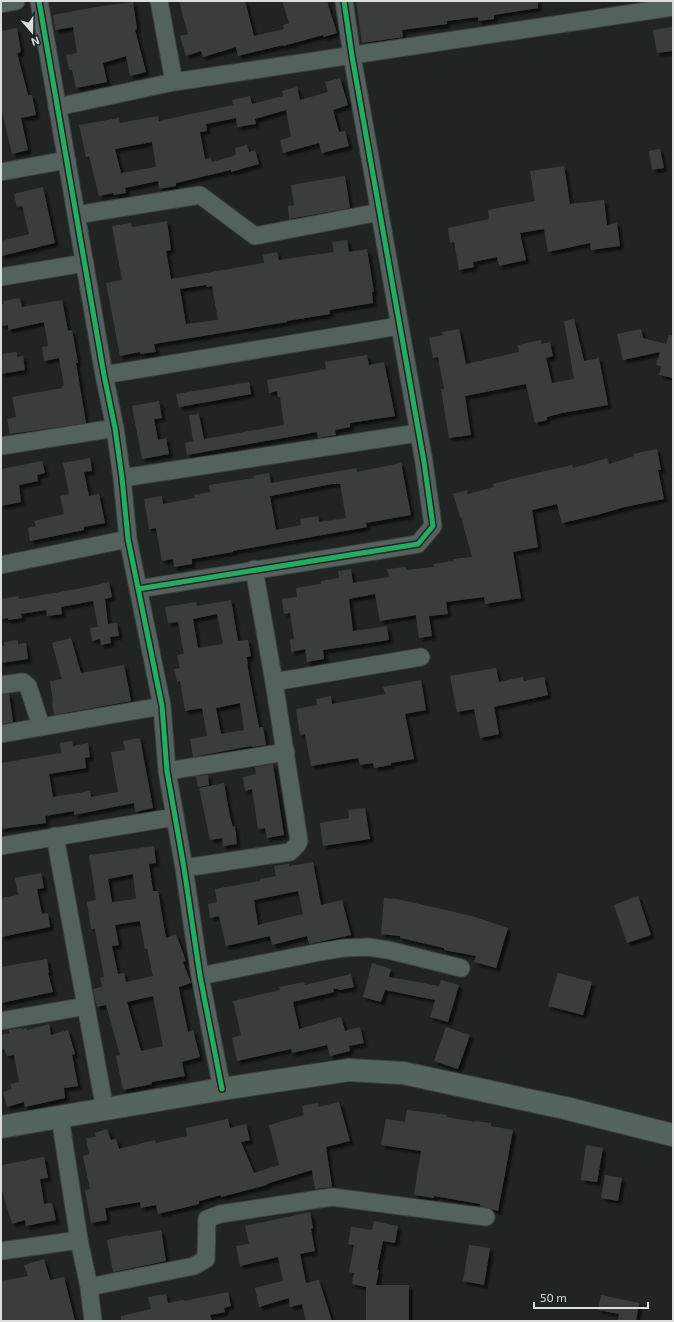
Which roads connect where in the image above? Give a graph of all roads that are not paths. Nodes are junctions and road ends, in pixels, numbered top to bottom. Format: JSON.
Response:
{"nodes":[{"id":1,"x":16,"y":1,"type":"edge"},
{"id":2,"x":39,"y":1,"type":"edge"},
{"id":3,"x":159,"y":1,"type":"edge"},
{"id":4,"x":344,"y":1,"type":"edge"},
{"id":5,"x":1,"y":4,"type":"edge"},
{"id":6,"x":645,"y":6,"type":"edge"},
{"id":7,"x":673,"y":7,"type":"edge"},
{"id":8,"x":352,"y":56,"type":"junction"},
{"id":9,"x":174,"y":82,"type":"junction"},
{"id":10,"x":57,"y":107,"type":"junction"},
{"id":11,"x":67,"y":160,"type":"junction"},
{"id":12,"x":1,"y":172,"type":"edge"},
{"id":13,"x":380,"y":212,"type":"junction"},
{"id":14,"x":76,"y":215,"type":"junction"},
{"id":15,"x":85,"y":262,"type":"junction"},
{"id":16,"x":1,"y":276,"type":"edge"},
{"id":17,"x":399,"y":326,"type":"junction"},
{"id":18,"x":104,"y":375,"type":"junction"},
{"id":19,"x":115,"y":428,"type":"junction"},
{"id":20,"x":418,"y":433,"type":"junction"},
{"id":21,"x":1,"y":446,"type":"edge"},
{"id":22,"x":122,"y":478,"type":"junction"},
{"id":23,"x":128,"y":539,"type":"junction"},
{"id":24,"x":1,"y":565,"type":"edge"},
{"id":25,"x":254,"y":570,"type":"junction"},
{"id":26,"x":138,"y":589,"type":"junction"},
{"id":27,"x":421,"y":657,"type":"dead end"},
{"id":28,"x":274,"y":682,"type":"junction"},
{"id":29,"x":1,"y":685,"type":"edge"},
{"id":30,"x":162,"y":706,"type":"junction"},
{"id":31,"x":41,"y":726,"type":"junction"},
{"id":32,"x":1,"y":734,"type":"edge"},
{"id":33,"x":286,"y":752,"type":"junction"},
{"id":34,"x":167,"y":771,"type":"junction"},
{"id":35,"x":175,"y":817,"type":"junction"},
{"id":36,"x":55,"y":836,"type":"junction"},
{"id":37,"x":1,"y":846,"type":"edge"},
{"id":38,"x":184,"y":868,"type":"junction"},
{"id":39,"x":461,"y":968,"type":"dead end"},
{"id":40,"x":200,"y":976,"type":"junction"},
{"id":41,"x":86,"y":1006,"type":"junction"},
{"id":42,"x":1,"y":1021,"type":"edge"},
{"id":43,"x":222,"y":1089,"type":"junction"},
{"id":44,"x":105,"y":1110,"type":"junction"},
{"id":45,"x":60,"y":1117,"type":"junction"},
{"id":46,"x":1,"y":1127,"type":"edge"},
{"id":47,"x":673,"y":1135,"type":"edge"},
{"id":48,"x":486,"y":1217,"type":"dead end"},
{"id":49,"x":79,"y":1240,"type":"junction"},
{"id":50,"x":1,"y":1251,"type":"edge"},
{"id":51,"x":89,"y":1287,"type":"junction"},
{"id":52,"x":93,"y":1321,"type":"edge"}],
"edges":[{"from":1,"to":5,"type":"street"},
{"from":2,"to":10,"type":"street"},
{"from":3,"to":9,"type":"street"},
{"from":4,"to":8,"type":"street"},
{"from":6,"to":7,"type":"street"},
{"from":6,"to":8,"type":"street"},
{"from":8,"to":9,"type":"street"},
{"from":8,"to":13,"type":"street"},
{"from":9,"to":10,"type":"street"},
{"from":10,"to":11,"type":"street"},
{"from":11,"to":12,"type":"street"},
{"from":11,"to":14,"type":"street"},
{"from":13,"to":14,"type":"street"},
{"from":13,"to":17,"type":"street"},
{"from":14,"to":15,"type":"street"},
{"from":15,"to":16,"type":"street"},
{"from":15,"to":18,"type":"street"},
{"from":17,"to":18,"type":"street"},
{"from":17,"to":20,"type":"street"},
{"from":18,"to":19,"type":"street"},
{"from":19,"to":21,"type":"street"},
{"from":19,"to":22,"type":"street"},
{"from":20,"to":22,"type":"street"},
{"from":20,"to":25,"type":"street"},
{"from":22,"to":23,"type":"street"},
{"from":23,"to":24,"type":"street"},
{"from":23,"to":26,"type":"street"},
{"from":25,"to":26,"type":"street"},
{"from":25,"to":28,"type":"street"},
{"from":26,"to":30,"type":"street"},
{"from":27,"to":28,"type":"street"},
{"from":28,"to":33,"type":"street"},
{"from":29,"to":31,"type":"street"},
{"from":30,"to":31,"type":"street"},
{"from":30,"to":34,"type":"street"},
{"from":31,"to":32,"type":"street"},
{"from":33,"to":34,"type":"street"},
{"from":33,"to":38,"type":"street"},
{"from":34,"to":35,"type":"street"},
{"from":35,"to":36,"type":"street"},
{"from":35,"to":38,"type":"street"},
{"from":36,"to":37,"type":"street"},
{"from":36,"to":41,"type":"street"},
{"from":38,"to":40,"type":"street"},
{"from":39,"to":40,"type":"street"},
{"from":40,"to":43,"type":"street"},
{"from":41,"to":42,"type":"street"},
{"from":41,"to":44,"type":"street"},
{"from":43,"to":44,"type":"street"},
{"from":43,"to":47,"type":"street"},
{"from":44,"to":45,"type":"street"},
{"from":45,"to":46,"type":"street"},
{"from":45,"to":49,"type":"street"},
{"from":48,"to":51,"type":"street"},
{"from":49,"to":50,"type":"street"},
{"from":49,"to":51,"type":"street"},
{"from":51,"to":52,"type":"street"}]}
